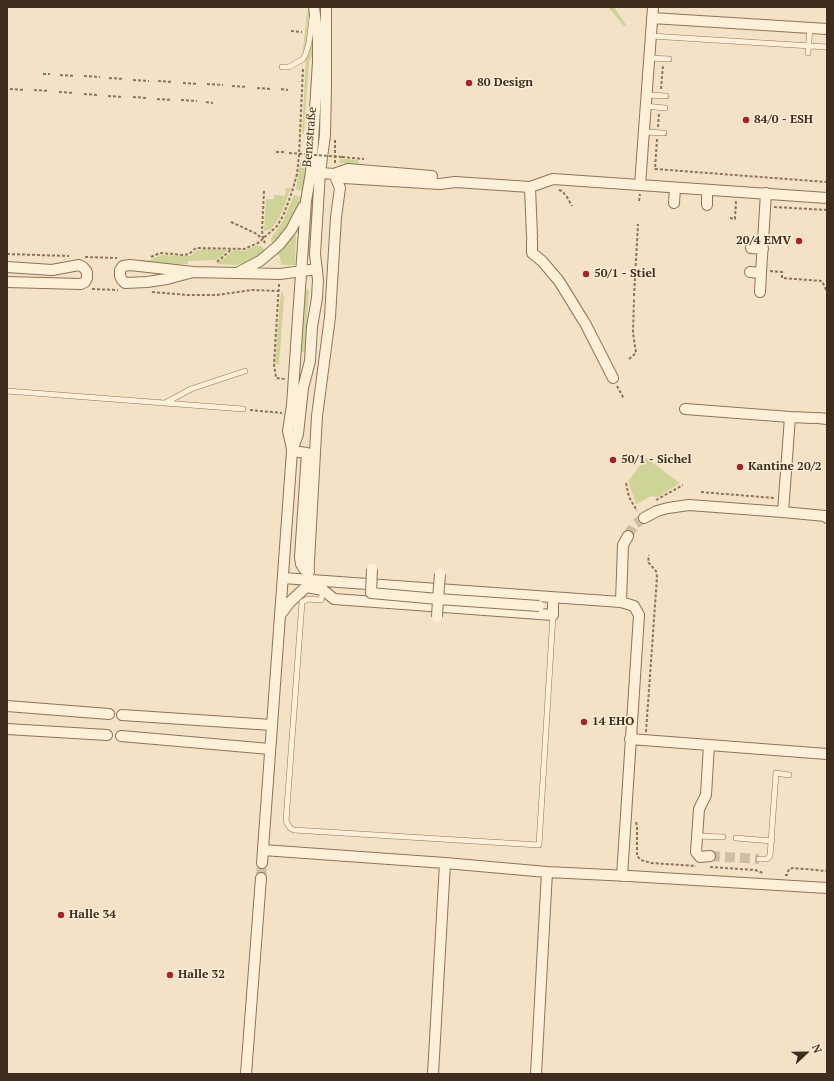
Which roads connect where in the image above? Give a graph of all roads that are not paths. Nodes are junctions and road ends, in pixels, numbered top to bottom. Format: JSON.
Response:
{"nodes":[{"id":1,"x":314,"y":7,"type":"edge"},
{"id":2,"x":326,"y":7,"type":"edge"},
{"id":3,"x":653,"y":7,"type":"edge"},
{"id":4,"x":652,"y":18,"type":"junction"},
{"id":5,"x":810,"y":28,"type":"junction"},
{"id":6,"x":827,"y":29,"type":"edge"},
{"id":7,"x":651,"y":36,"type":"junction"},
{"id":8,"x":827,"y":47,"type":"edge"},
{"id":9,"x":808,"y":52,"type":"dead end"},
{"id":10,"x":649,"y":58,"type":"junction"},
{"id":11,"x":666,"y":59,"type":"road end"},
{"id":12,"x":282,"y":67,"type":"dead end"},
{"id":13,"x":646,"y":95,"type":"junction"},
{"id":14,"x":663,"y":96,"type":"road end"},
{"id":15,"x":645,"y":106,"type":"junction"},
{"id":16,"x":663,"y":107,"type":"road end"},
{"id":17,"x":644,"y":132,"type":"junction"},
{"id":18,"x":661,"y":133,"type":"road end"},
{"id":19,"x":316,"y":172,"type":"junction"},
{"id":20,"x":334,"y":174,"type":"junction"},
{"id":21,"x":640,"y":185,"type":"junction"},
{"id":22,"x":530,"y":187,"type":"junction"},
{"id":23,"x":675,"y":188,"type":"junction"},
{"id":24,"x":707,"y":190,"type":"junction"},
{"id":25,"x":766,"y":193,"type":"junction"},
{"id":26,"x":827,"y":198,"type":"edge"},
{"id":27,"x":306,"y":201,"type":"junction"},
{"id":28,"x":674,"y":203,"type":"dead end"},
{"id":29,"x":706,"y":205,"type":"dead end"},
{"id":30,"x":751,"y":248,"type":"dead end"},
{"id":31,"x":763,"y":249,"type":"junction"},
{"id":32,"x":7,"y":267,"type":"edge"},
{"id":33,"x":317,"y":269,"type":"junction"},
{"id":34,"x":193,"y":272,"type":"junction"},
{"id":35,"x":300,"y":272,"type":"junction"},
{"id":36,"x":750,"y":272,"type":"dead end"},
{"id":37,"x":764,"y":272,"type":"junction"},
{"id":38,"x":237,"y":273,"type":"junction"},
{"id":39,"x":7,"y":282,"type":"edge"},
{"id":40,"x":760,"y":292,"type":"dead end"},
{"id":41,"x":245,"y":371,"type":"dead end"},
{"id":42,"x":613,"y":378,"type":"road end"},
{"id":43,"x":7,"y":391,"type":"edge"},
{"id":44,"x":164,"y":404,"type":"junction"},
{"id":45,"x":297,"y":405,"type":"junction"},
{"id":46,"x":243,"y":409,"type":"dead end"},
{"id":47,"x":685,"y":409,"type":"dead end"},
{"id":48,"x":790,"y":417,"type":"junction"},
{"id":49,"x":820,"y":418,"type":"edge"},
{"id":50,"x":292,"y":451,"type":"junction"},
{"id":51,"x":784,"y":512,"type":"junction"},
{"id":52,"x":640,"y":515,"type":"tunnel mouth"},
{"id":53,"x":827,"y":518,"type":"edge"},
{"id":54,"x":628,"y":536,"type":"tunnel mouth"},
{"id":55,"x":372,"y":569,"type":"dead end"},
{"id":56,"x":440,"y":574,"type":"dead end"},
{"id":57,"x":283,"y":578,"type":"junction"},
{"id":58,"x":308,"y":579,"type":"junction"},
{"id":59,"x":323,"y":590,"type":"junction"},
{"id":60,"x":438,"y":599,"type":"junction"},
{"id":61,"x":621,"y":602,"type":"junction"},
{"id":62,"x":553,"y":606,"type":"junction"},
{"id":63,"x":280,"y":614,"type":"junction"},
{"id":64,"x":437,"y":617,"type":"dead end"},
{"id":65,"x":7,"y":706,"type":"edge"},
{"id":66,"x":109,"y":714,"type":"dead end"},
{"id":67,"x":122,"y":715,"type":"dead end"},
{"id":68,"x":272,"y":725,"type":"junction"},
{"id":69,"x":7,"y":729,"type":"edge"},
{"id":70,"x":107,"y":735,"type":"dead end"},
{"id":71,"x":121,"y":736,"type":"dead end"},
{"id":72,"x":630,"y":739,"type":"junction"},
{"id":73,"x":709,"y":745,"type":"junction"},
{"id":74,"x":270,"y":749,"type":"junction"},
{"id":75,"x":827,"y":754,"type":"edge"},
{"id":76,"x":789,"y":775,"type":"dead end"},
{"id":77,"x":698,"y":836,"type":"junction"},
{"id":78,"x":724,"y":837,"type":"dead end"},
{"id":79,"x":736,"y":838,"type":"dead end"},
{"id":80,"x":772,"y":841,"type":"junction"},
{"id":81,"x":263,"y":850,"type":"junction"},
{"id":82,"x":710,"y":856,"type":"tunnel mouth"},
{"id":83,"x":759,"y":859,"type":"dead end"},
{"id":84,"x":262,"y":863,"type":"tunnel mouth"},
{"id":85,"x":445,"y":863,"type":"junction"},
{"id":86,"x":547,"y":872,"type":"junction"},
{"id":87,"x":622,"y":876,"type":"junction"},
{"id":88,"x":261,"y":878,"type":"tunnel mouth"},
{"id":89,"x":827,"y":888,"type":"edge"},
{"id":90,"x":246,"y":1074,"type":"edge"},
{"id":91,"x":433,"y":1074,"type":"edge"},
{"id":92,"x":536,"y":1074,"type":"edge"}],
"edges":[{"from":1,"to":12,"type":"lane"},
{"from":1,"to":19,"type":"street","name":"Benzstraße"},
{"from":2,"to":19,"type":"street","name":"Benzstraße"},
{"from":3,"to":4,"type":"street"},
{"from":4,"to":5,"type":"street"},
{"from":4,"to":7,"type":"street"},
{"from":5,"to":6,"type":"street"},
{"from":5,"to":9,"type":"lane"},
{"from":7,"to":8,"type":"lane"},
{"from":7,"to":10,"type":"street"},
{"from":10,"to":11,"type":"lane"},
{"from":10,"to":13,"type":"street"},
{"from":13,"to":14,"type":"lane"},
{"from":13,"to":15,"type":"street"},
{"from":15,"to":16,"type":"lane"},
{"from":15,"to":17,"type":"street"},
{"from":17,"to":18,"type":"lane"},
{"from":17,"to":21,"type":"street"},
{"from":19,"to":20,"type":"street"},
{"from":19,"to":27,"type":"street","name":"Benzstraße"},
{"from":19,"to":33,"type":"street","name":"Benzstraße"},
{"from":20,"to":22,"type":"street"},
{"from":20,"to":58,"type":"street"},
{"from":21,"to":22,"type":"street"},
{"from":21,"to":23,"type":"street"},
{"from":22,"to":42,"type":"street"},
{"from":23,"to":24,"type":"street"},
{"from":23,"to":28,"type":"street"},
{"from":24,"to":25,"type":"street"},
{"from":24,"to":29,"type":"street"},
{"from":25,"to":26,"type":"street"},
{"from":25,"to":31,"type":"street"},
{"from":27,"to":35,"type":"street","name":"Benzstraße"},
{"from":27,"to":38,"type":"street","name":"Benzstraße"},
{"from":30,"to":31,"type":"street"},
{"from":31,"to":37,"type":"street"},
{"from":32,"to":39,"type":"street"},
{"from":33,"to":35,"type":"street"},
{"from":33,"to":45,"type":"street","name":"Benzstraße"},
{"from":34,"to":34,"type":"street"},
{"from":34,"to":38,"type":"street"},
{"from":35,"to":38,"type":"street"},
{"from":35,"to":45,"type":"street","name":"Benzstraße"},
{"from":36,"to":37,"type":"street"},
{"from":37,"to":40,"type":"street"},
{"from":41,"to":44,"type":"lane"},
{"from":43,"to":44,"type":"lane"},
{"from":44,"to":46,"type":"lane"},
{"from":45,"to":50,"type":"street"},
{"from":47,"to":48,"type":"street"},
{"from":48,"to":49,"type":"street"},
{"from":48,"to":51,"type":"street"},
{"from":50,"to":57,"type":"street"},
{"from":50,"to":58,"type":"street"},
{"from":51,"to":52,"type":"street"},
{"from":51,"to":53,"type":"street"},
{"from":54,"to":61,"type":"street"},
{"from":55,"to":60,"type":"street","bridge":true},
{"from":56,"to":60,"type":"street","bridge":true},
{"from":57,"to":58,"type":"street"},
{"from":57,"to":63,"type":"street"},
{"from":58,"to":59,"type":"street"},
{"from":58,"to":62,"type":"street"},
{"from":58,"to":63,"type":"street"},
{"from":59,"to":62,"type":"street"},
{"from":59,"to":62,"type":"lane"},
{"from":60,"to":62,"type":"street","bridge":true},
{"from":60,"to":64,"type":"street","bridge":true},
{"from":61,"to":62,"type":"street"},
{"from":61,"to":72,"type":"street"},
{"from":63,"to":68,"type":"street"},
{"from":65,"to":66,"type":"street"},
{"from":67,"to":68,"type":"street"},
{"from":68,"to":74,"type":"street"},
{"from":69,"to":70,"type":"street"},
{"from":71,"to":74,"type":"street"},
{"from":72,"to":73,"type":"street"},
{"from":72,"to":87,"type":"street"},
{"from":73,"to":75,"type":"street"},
{"from":73,"to":77,"type":"street"},
{"from":74,"to":81,"type":"street"},
{"from":76,"to":80,"type":"lane"},
{"from":77,"to":78,"type":"lane"},
{"from":77,"to":82,"type":"street"},
{"from":79,"to":80,"type":"lane"},
{"from":80,"to":83,"type":"lane"},
{"from":81,"to":84,"type":"street"},
{"from":81,"to":85,"type":"street"},
{"from":85,"to":86,"type":"street"},
{"from":85,"to":91,"type":"street"},
{"from":86,"to":87,"type":"street"},
{"from":86,"to":92,"type":"street"},
{"from":87,"to":89,"type":"street"},
{"from":88,"to":90,"type":"street"}]}
